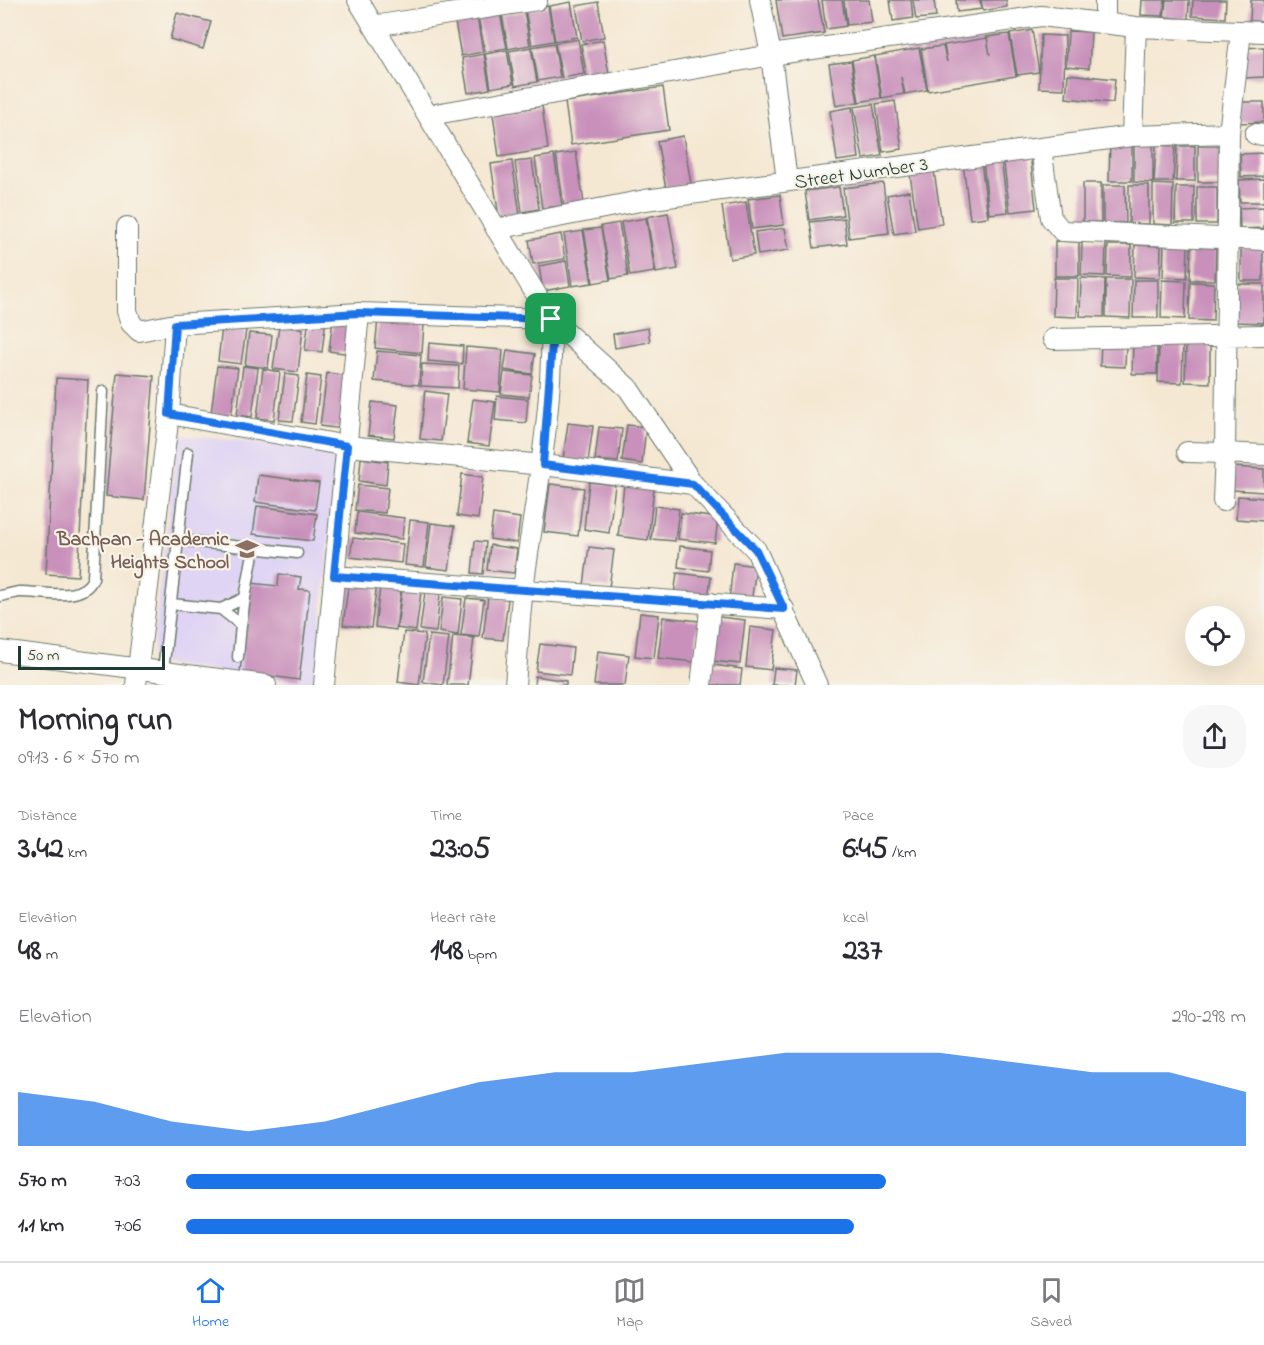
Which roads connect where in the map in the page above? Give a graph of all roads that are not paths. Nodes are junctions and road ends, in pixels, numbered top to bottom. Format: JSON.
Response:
{"nodes":[{"id":1,"x":358,"y":0,"type":"edge"},
{"id":2,"x":537,"y":0,"type":"edge"},
{"id":3,"x":760,"y":0,"type":"edge"},
{"id":4,"x":1105,"y":0,"type":"edge"},
{"id":5,"x":1105,"y":23,"type":"junction"},
{"id":6,"x":374,"y":26,"type":"junction"},
{"id":7,"x":1136,"y":27,"type":"junction"},
{"id":8,"x":1241,"y":32,"type":"junction"},
{"id":9,"x":1264,"y":32,"type":"edge"},
{"id":10,"x":771,"y":55,"type":"junction"},
{"id":11,"x":430,"y":116,"type":"junction"},
{"id":12,"x":1229,"y":134,"type":"junction"},
{"id":13,"x":1132,"y":136,"type":"junction"},
{"id":14,"x":1041,"y":147,"type":"junction"},
{"id":15,"x":787,"y":181,"type":"junction"},
{"id":16,"x":127,"y":227,"type":"dead end"},
{"id":17,"x":496,"y":229,"type":"junction"},
{"id":18,"x":1227,"y":239,"type":"junction"},
{"id":19,"x":1264,"y":240,"type":"edge"},
{"id":20,"x":359,"y":313,"type":"junction"},
{"id":21,"x":551,"y":319,"type":"junction"},
{"id":22,"x":175,"y":324,"type":"junction"},
{"id":23,"x":1227,"y":334,"type":"junction"},
{"id":24,"x":1264,"y":335,"type":"edge"},
{"id":25,"x":1053,"y":339,"type":"dead end"},
{"id":26,"x":103,"y":392,"type":"dead end"},
{"id":27,"x":169,"y":414,"type":"junction"},
{"id":28,"x":347,"y":446,"type":"junction"},
{"id":29,"x":1187,"y":452,"type":"dead end"},
{"id":30,"x":188,"y":453,"type":"dead end"},
{"id":31,"x":1225,"y":453,"type":"junction"},
{"id":32,"x":1264,"y":455,"type":"edge"},
{"id":33,"x":543,"y":465,"type":"junction"},
{"id":34,"x":693,"y":484,"type":"junction"},
{"id":35,"x":1222,"y":501,"type":"dead end"},
{"id":36,"x":179,"y":540,"type":"junction"},
{"id":37,"x":254,"y":548,"type":"junction"},
{"id":38,"x":297,"y":553,"type":"dead end"},
{"id":39,"x":334,"y":576,"type":"junction"},
{"id":40,"x":523,"y":589,"type":"junction"},
{"id":41,"x":0,"y":596,"type":"edge"},
{"id":42,"x":245,"y":598,"type":"junction"},
{"id":43,"x":711,"y":603,"type":"junction"},
{"id":44,"x":171,"y":604,"type":"junction"},
{"id":45,"x":221,"y":609,"type":"junction"},
{"id":46,"x":784,"y":609,"type":"junction"},
{"id":47,"x":241,"y":626,"type":"junction"},
{"id":48,"x":0,"y":651,"type":"edge"},
{"id":49,"x":238,"y":657,"type":"dead end"},
{"id":50,"x":163,"y":671,"type":"junction"},
{"id":51,"x":137,"y":677,"type":"edge"},
{"id":52,"x":266,"y":685,"type":"edge"},
{"id":53,"x":324,"y":685,"type":"edge"},
{"id":54,"x":515,"y":685,"type":"edge"},
{"id":55,"x":701,"y":685,"type":"edge"},
{"id":56,"x":817,"y":685,"type":"edge"}],
"edges":[{"from":1,"to":6,"type":"street"},
{"from":2,"to":6,"type":"street"},
{"from":3,"to":10,"type":"street"},
{"from":4,"to":5,"type":"street"},
{"from":5,"to":7,"type":"street"},
{"from":5,"to":10,"type":"street"},
{"from":6,"to":11,"type":"street"},
{"from":7,"to":8,"type":"street"},
{"from":7,"to":13,"type":"street"},
{"from":8,"to":9,"type":"street"},
{"from":8,"to":12,"type":"street"},
{"from":10,"to":11,"type":"street"},
{"from":10,"to":15,"type":"street"},
{"from":11,"to":17,"type":"street"},
{"from":12,"to":13,"type":"street","name":"Street Number 3"},
{"from":12,"to":18,"type":"street"},
{"from":13,"to":14,"type":"street","name":"Street Number 3"},
{"from":14,"to":15,"type":"street","name":"Street Number 3"},
{"from":14,"to":18,"type":"street"},
{"from":15,"to":17,"type":"street","name":"Street Number 3"},
{"from":16,"to":22,"type":"street"},
{"from":17,"to":21,"type":"street"},
{"from":18,"to":19,"type":"street"},
{"from":18,"to":23,"type":"street"},
{"from":20,"to":21,"type":"street"},
{"from":20,"to":22,"type":"street"},
{"from":20,"to":28,"type":"street"},
{"from":21,"to":33,"type":"street"},
{"from":21,"to":34,"type":"street"},
{"from":22,"to":27,"type":"street"},
{"from":23,"to":24,"type":"street"},
{"from":23,"to":25,"type":"street"},
{"from":23,"to":31,"type":"street"},
{"from":26,"to":41,"type":"lane"},
{"from":27,"to":28,"type":"street"},
{"from":27,"to":51,"type":"street"},
{"from":28,"to":33,"type":"street"},
{"from":28,"to":39,"type":"street"},
{"from":29,"to":31,"type":"street"},
{"from":30,"to":36,"type":"lane"},
{"from":31,"to":32,"type":"street"},
{"from":31,"to":35,"type":"street"},
{"from":33,"to":34,"type":"street"},
{"from":33,"to":40,"type":"street"},
{"from":34,"to":46,"type":"street"},
{"from":36,"to":37,"type":"lane"},
{"from":36,"to":44,"type":"lane"},
{"from":37,"to":38,"type":"lane"},
{"from":37,"to":42,"type":"lane"},
{"from":39,"to":40,"type":"street"},
{"from":39,"to":53,"type":"street"},
{"from":40,"to":43,"type":"street"},
{"from":40,"to":54,"type":"street"},
{"from":42,"to":45,"type":"lane"},
{"from":42,"to":47,"type":"lane"},
{"from":43,"to":46,"type":"street"},
{"from":43,"to":55,"type":"street"},
{"from":44,"to":45,"type":"lane"},
{"from":44,"to":50,"type":"lane"},
{"from":45,"to":47,"type":"lane"},
{"from":46,"to":56,"type":"street"},
{"from":47,"to":49,"type":"lane"},
{"from":48,"to":51,"type":"street"},
{"from":50,"to":51,"type":"street"},
{"from":50,"to":52,"type":"street"}]}
